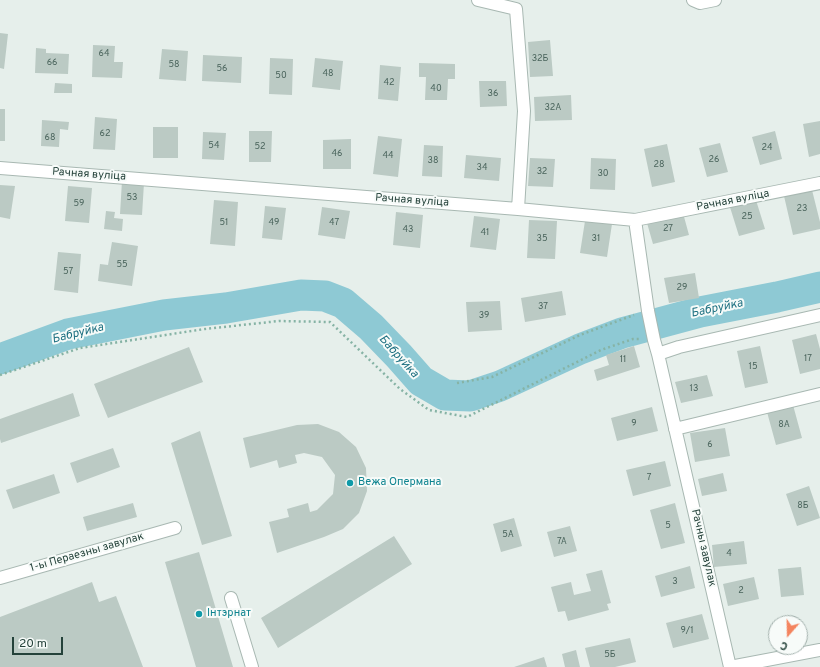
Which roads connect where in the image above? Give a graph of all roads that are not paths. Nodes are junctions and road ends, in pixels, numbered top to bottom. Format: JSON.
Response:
{"nodes":[{"id":1,"x":478,"y":0,"type":"edge"},
{"id":2,"x":693,"y":0,"type":"edge"},
{"id":3,"x":715,"y":0,"type":"edge"},
{"id":4,"x":0,"y":168,"type":"edge"},
{"id":5,"x":820,"y":183,"type":"edge"},
{"id":6,"x":518,"y":209,"type":"junction"},
{"id":7,"x":635,"y":220,"type":"junction"},
{"id":8,"x":820,"y":315,"type":"edge"},
{"id":9,"x":658,"y":354,"type":"junction"},
{"id":10,"x":820,"y":394,"type":"edge"},
{"id":11,"x":675,"y":429,"type":"junction"},
{"id":12,"x":175,"y":528,"type":"dead end"},
{"id":13,"x":0,"y":578,"type":"edge"},
{"id":14,"x":231,"y":598,"type":"dead end"},
{"id":15,"x":820,"y":650,"type":"edge"},
{"id":16,"x":252,"y":667,"type":"edge"},
{"id":17,"x":730,"y":667,"type":"edge"}],
"edges":[{"from":1,"to":6,"type":"street"},
{"from":2,"to":3,"type":"street"},
{"from":4,"to":6,"type":"street","name":"Рачная вуліца"},
{"from":5,"to":7,"type":"street","name":"Рачная вуліца"},
{"from":6,"to":7,"type":"street","name":"Рачная вуліца"},
{"from":7,"to":9,"type":"street","name":"Рачны завулак"},
{"from":8,"to":9,"type":"street"},
{"from":9,"to":11,"type":"street","name":"Рачны завулак"},
{"from":10,"to":11,"type":"street"},
{"from":11,"to":17,"type":"street","name":"Рачны завулак"},
{"from":12,"to":13,"type":"street","name":"1-ы Пераезны завулак"},
{"from":14,"to":16,"type":"street"},
{"from":15,"to":17,"type":"street"}]}
